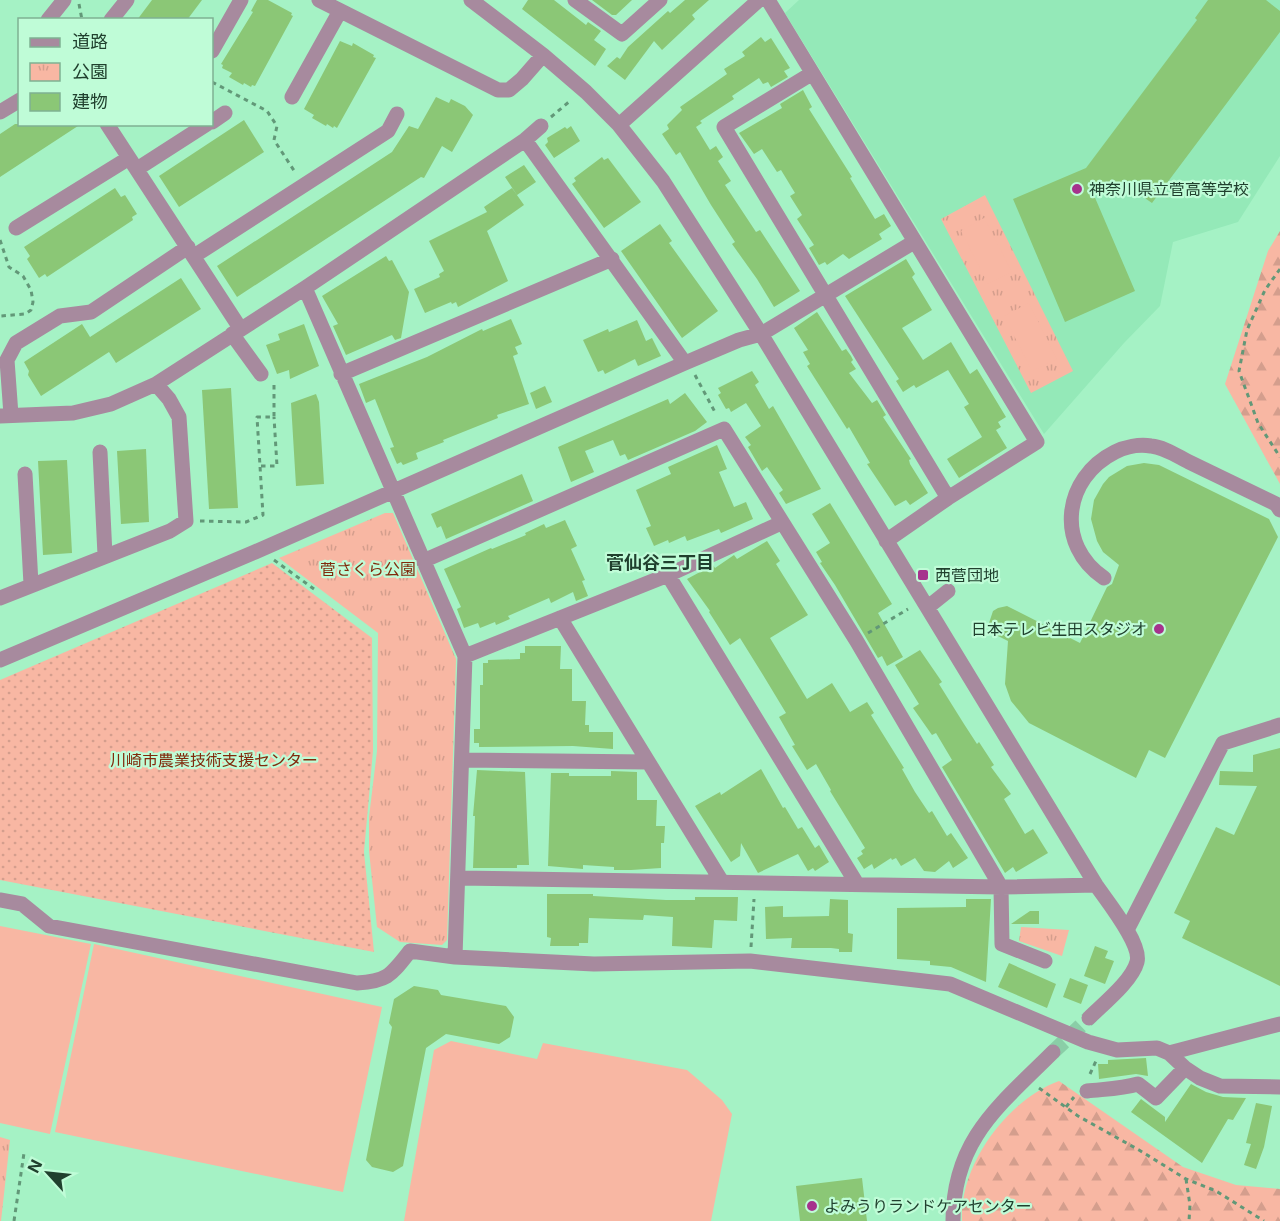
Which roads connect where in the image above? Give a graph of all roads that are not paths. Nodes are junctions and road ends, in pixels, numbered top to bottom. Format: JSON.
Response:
{"nodes":[{"id":1,"x":64,"y":0,"type":"edge"},
{"id":2,"x":127,"y":0,"type":"edge"},
{"id":3,"x":241,"y":0,"type":"edge"},
{"id":4,"x":319,"y":0,"type":"edge"},
{"id":5,"x":471,"y":0,"type":"edge"},
{"id":6,"x":575,"y":0,"type":"edge"},
{"id":7,"x":660,"y":0,"type":"edge"},
{"id":8,"x":759,"y":0,"type":"edge"},
{"id":9,"x":768,"y":0,"type":"edge"},
{"id":10,"x":340,"y":11,"type":"junction"},
{"id":11,"x":50,"y":18,"type":"edge"},
{"id":12,"x":113,"y":18,"type":"edge"},
{"id":13,"x":213,"y":49,"type":"edge"},
{"id":14,"x":543,"y":55,"type":"junction"},
{"id":15,"x":811,"y":74,"type":"junction"},
{"id":16,"x":292,"y":97,"type":"dead end"},
{"id":17,"x":18,"y":100,"type":"edge"},
{"id":18,"x":0,"y":112,"type":"edge"},
{"id":19,"x":225,"y":113,"type":"dead end"},
{"id":20,"x":397,"y":114,"type":"dead end"},
{"id":21,"x":213,"y":121,"type":"edge"},
{"id":22,"x":619,"y":125,"type":"junction"},
{"id":23,"x":108,"y":126,"type":"edge"},
{"id":24,"x":203,"y":126,"type":"edge"},
{"id":25,"x":541,"y":126,"type":"road end"},
{"id":26,"x":525,"y":140,"type":"junction"},
{"id":27,"x":133,"y":164,"type":"junction"},
{"id":28,"x":16,"y":228,"type":"dead end"},
{"id":29,"x":914,"y":242,"type":"junction"},
{"id":30,"x":191,"y":252,"type":"junction"},
{"id":31,"x":612,"y":259,"type":"junction"},
{"id":32,"x":305,"y":288,"type":"junction"},
{"id":33,"x":826,"y":296,"type":"junction"},
{"id":34,"x":236,"y":331,"type":"junction"},
{"id":35,"x":761,"y":334,"type":"junction"},
{"id":36,"x":685,"y":363,"type":"junction"},
{"id":37,"x":261,"y":374,"type":"dead end"},
{"id":38,"x":341,"y":374,"type":"junction"},
{"id":39,"x":156,"y":384,"type":"junction"},
{"id":40,"x":5,"y":416,"type":"edge"},
{"id":41,"x":100,"y":452,"type":"dead end"},
{"id":42,"x":25,"y":474,"type":"dead end"},
{"id":43,"x":394,"y":491,"type":"junction"},
{"id":44,"x":948,"y":498,"type":"junction"},
{"id":45,"x":1280,"y":510,"type":"edge"},
{"id":46,"x":781,"y":523,"type":"junction"},
{"id":47,"x":886,"y":541,"type":"junction"},
{"id":48,"x":105,"y":555,"type":"junction"},
{"id":49,"x":423,"y":561,"type":"junction"},
{"id":50,"x":668,"y":575,"type":"junction"},
{"id":51,"x":1104,"y":578,"type":"dead end"},
{"id":52,"x":31,"y":584,"type":"junction"},
{"id":53,"x":948,"y":591,"type":"dead end"},
{"id":54,"x":0,"y":598,"type":"edge"},
{"id":55,"x":928,"y":607,"type":"junction"},
{"id":56,"x":560,"y":618,"type":"junction"},
{"id":57,"x":465,"y":656,"type":"junction"},
{"id":58,"x":0,"y":660,"type":"edge"},
{"id":59,"x":1280,"y":725,"type":"edge"},
{"id":60,"x":463,"y":760,"type":"junction"},
{"id":61,"x":648,"y":762,"type":"junction"},
{"id":62,"x":459,"y":878,"type":"junction"},
{"id":63,"x":722,"y":882,"type":"junction"},
{"id":64,"x":857,"y":884,"type":"junction"},
{"id":65,"x":1096,"y":885,"type":"junction"},
{"id":66,"x":1001,"y":887,"type":"junction"},
{"id":67,"x":0,"y":900,"type":"edge"},
{"id":68,"x":1127,"y":930,"type":"junction"},
{"id":69,"x":455,"y":957,"type":"junction"},
{"id":70,"x":1045,"y":961,"type":"dead end"},
{"id":71,"x":1089,"y":1018,"type":"tunnel mouth"},
{"id":72,"x":1280,"y":1024,"type":"edge"},
{"id":73,"x":1053,"y":1052,"type":"tunnel mouth"},
{"id":74,"x":1168,"y":1053,"type":"junction"},
{"id":75,"x":1185,"y":1068,"type":"junction"},
{"id":76,"x":1280,"y":1087,"type":"edge"},
{"id":77,"x":1086,"y":1091,"type":"dead end"},
{"id":78,"x":953,"y":1221,"type":"edge"}],
"edges":[{"from":1,"to":11,"type":"street"},
{"from":2,"to":12,"type":"street"},
{"from":3,"to":13,"type":"street"},
{"from":4,"to":10,"type":"street"},
{"from":5,"to":14,"type":"street"},
{"from":6,"to":7,"type":"street"},
{"from":8,"to":22,"type":"street"},
{"from":9,"to":15,"type":"street"},
{"from":10,"to":14,"type":"street"},
{"from":10,"to":16,"type":"street"},
{"from":14,"to":22,"type":"street"},
{"from":15,"to":29,"type":"street"},
{"from":15,"to":33,"type":"street"},
{"from":17,"to":18,"type":"street"},
{"from":19,"to":21,"type":"street"},
{"from":20,"to":30,"type":"street"},
{"from":22,"to":35,"type":"street"},
{"from":23,"to":27,"type":"street"},
{"from":24,"to":27,"type":"street"},
{"from":25,"to":26,"type":"street"},
{"from":26,"to":31,"type":"street"},
{"from":26,"to":32,"type":"street"},
{"from":27,"to":28,"type":"street"},
{"from":27,"to":30,"type":"street"},
{"from":29,"to":33,"type":"street"},
{"from":29,"to":44,"type":"street"},
{"from":30,"to":34,"type":"street"},
{"from":30,"to":40,"type":"street"},
{"from":31,"to":36,"type":"street"},
{"from":31,"to":38,"type":"street"},
{"from":32,"to":34,"type":"street"},
{"from":32,"to":38,"type":"street"},
{"from":33,"to":35,"type":"street"},
{"from":33,"to":44,"type":"street"},
{"from":34,"to":37,"type":"street"},
{"from":34,"to":39,"type":"street"},
{"from":35,"to":36,"type":"street"},
{"from":35,"to":47,"type":"street"},
{"from":36,"to":43,"type":"street"},
{"from":38,"to":43,"type":"street"},
{"from":39,"to":40,"type":"street"},
{"from":39,"to":48,"type":"street"},
{"from":41,"to":48,"type":"street"},
{"from":42,"to":52,"type":"street"},
{"from":43,"to":49,"type":"street"},
{"from":43,"to":58,"type":"street"},
{"from":44,"to":47,"type":"street"},
{"from":45,"to":51,"type":"street"},
{"from":46,"to":49,"type":"street"},
{"from":46,"to":50,"type":"street"},
{"from":46,"to":66,"type":"street"},
{"from":47,"to":55,"type":"street"},
{"from":48,"to":52,"type":"street"},
{"from":49,"to":57,"type":"street"},
{"from":50,"to":56,"type":"street"},
{"from":50,"to":64,"type":"street"},
{"from":52,"to":54,"type":"street"},
{"from":53,"to":55,"type":"street"},
{"from":55,"to":65,"type":"street"},
{"from":56,"to":57,"type":"street"},
{"from":56,"to":61,"type":"street"},
{"from":57,"to":60,"type":"street"},
{"from":59,"to":68,"type":"street"},
{"from":60,"to":61,"type":"street"},
{"from":60,"to":62,"type":"street"},
{"from":61,"to":63,"type":"street"},
{"from":62,"to":63,"type":"street"},
{"from":62,"to":69,"type":"street"},
{"from":63,"to":64,"type":"street"},
{"from":64,"to":66,"type":"street"},
{"from":65,"to":66,"type":"street"},
{"from":65,"to":68,"type":"street"},
{"from":66,"to":70,"type":"street"},
{"from":67,"to":69,"type":"street"},
{"from":68,"to":71,"type":"street"},
{"from":69,"to":74,"type":"street"},
{"from":72,"to":74,"type":"street"},
{"from":73,"to":78,"type":"street"},
{"from":74,"to":75,"type":"street"},
{"from":75,"to":76,"type":"street"},
{"from":75,"to":77,"type":"street"}]}
